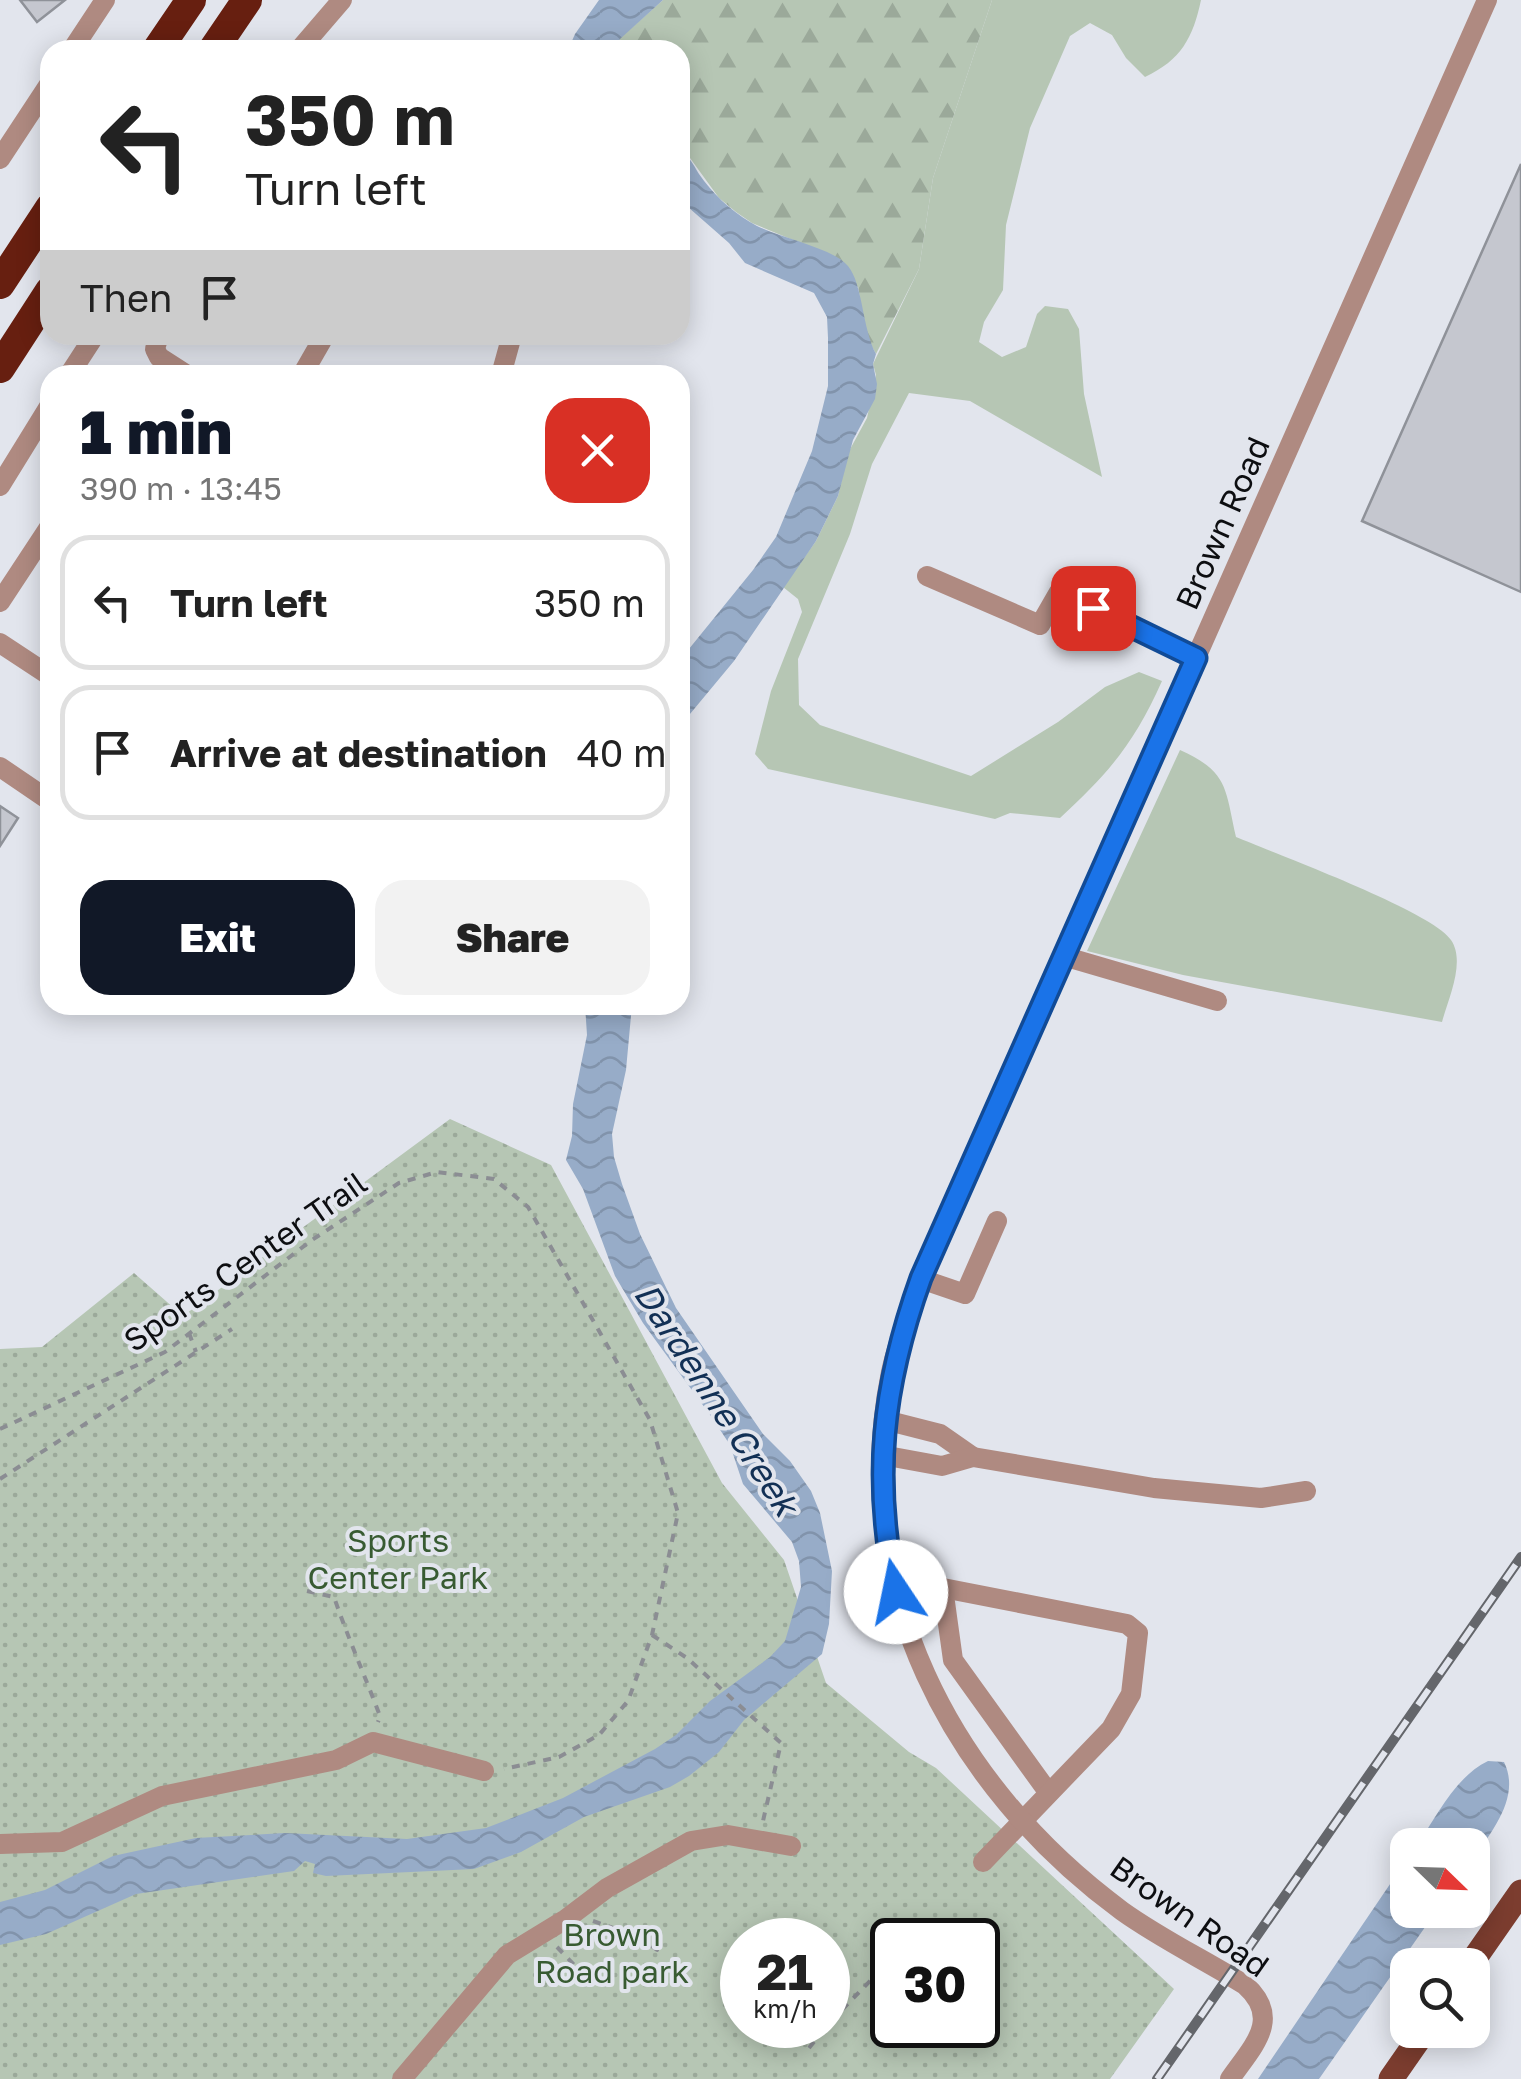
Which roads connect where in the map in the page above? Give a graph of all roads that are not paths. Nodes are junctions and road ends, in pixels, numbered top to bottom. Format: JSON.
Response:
{"nodes":[{"id":1,"x":105,"y":0,"type":"edge"},
{"id":2,"x":191,"y":0,"type":"edge"},
{"id":3,"x":247,"y":0,"type":"edge"},
{"id":4,"x":342,"y":0,"type":"edge"},
{"id":5,"x":1487,"y":0,"type":"edge"},
{"id":6,"x":79,"y":40,"type":"edge"},
{"id":7,"x":164,"y":40,"type":"edge"},
{"id":8,"x":220,"y":40,"type":"edge"},
{"id":9,"x":308,"y":40,"type":"edge"},
{"id":10,"x":40,"y":98,"type":"edge"},
{"id":11,"x":0,"y":159,"type":"edge"},
{"id":12,"x":40,"y":223,"type":"edge"},
{"id":13,"x":0,"y":284,"type":"edge"},
{"id":14,"x":40,"y":306,"type":"edge"},
{"id":15,"x":156,"y":345,"type":"edge"},
{"id":16,"x":172,"y":365,"type":"edge"},
{"id":17,"x":0,"y":368,"type":"edge"},
{"id":18,"x":40,"y":421,"type":"edge"},
{"id":19,"x":0,"y":486,"type":"edge"},
{"id":20,"x":40,"y":541,"type":"edge"},
{"id":21,"x":928,"y":576,"type":"dead end"},
{"id":22,"x":0,"y":602,"type":"edge"},
{"id":23,"x":0,"y":643,"type":"edge"},
{"id":24,"x":1196,"y":658,"type":"junction"},
{"id":25,"x":40,"y":669,"type":"edge"},
{"id":26,"x":0,"y":767,"type":"edge"},
{"id":27,"x":40,"y":793,"type":"edge"},
{"id":28,"x":1063,"y":956,"type":"junction"},
{"id":29,"x":1217,"y":1001,"type":"dead end"},
{"id":30,"x":996,"y":1221,"type":"dead end"},
{"id":31,"x":921,"y":1278,"type":"junction"},
{"id":32,"x":885,"y":1420,"type":"junction"},
{"id":33,"x":882,"y":1455,"type":"junction"},
{"id":34,"x":973,"y":1457,"type":"junction"},
{"id":35,"x":1306,"y":1491,"type":"dead end"},
{"id":36,"x":942,"y":1588,"type":"junction"},
{"id":37,"x":896,"y":1592,"type":"junction"},
{"id":38,"x":484,"y":1771,"type":"road end"},
{"id":39,"x":1048,"y":1792,"type":"junction"},
{"id":40,"x":1022,"y":1819,"type":"junction"},
{"id":41,"x":0,"y":1844,"type":"edge"},
{"id":42,"x":791,"y":1846,"type":"dead end"},
{"id":43,"x":983,"y":1862,"type":"dead end"},
{"id":44,"x":1521,"y":1892,"type":"edge"},
{"id":45,"x":1482,"y":1948,"type":"edge"},
{"id":46,"x":1413,"y":2048,"type":"edge"},
{"id":47,"x":402,"y":2079,"type":"edge"},
{"id":48,"x":1230,"y":2079,"type":"edge"},
{"id":49,"x":1391,"y":2079,"type":"edge"}],
"edges":[{"from":1,"to":6,"type":"street"},
{"from":2,"to":7,"type":"highway"},
{"from":3,"to":8,"type":"highway"},
{"from":4,"to":9,"type":"street"},
{"from":5,"to":24,"type":"street","name":"Brown Road"},
{"from":10,"to":11,"type":"street"},
{"from":12,"to":13,"type":"highway"},
{"from":14,"to":17,"type":"highway"},
{"from":15,"to":16,"type":"street"},
{"from":18,"to":19,"type":"street"},
{"from":20,"to":22,"type":"street"},
{"from":21,"to":24,"type":"street"},
{"from":23,"to":25,"type":"street"},
{"from":24,"to":28,"type":"street","name":"Brown Road"},
{"from":26,"to":27,"type":"street"},
{"from":28,"to":29,"type":"street"},
{"from":28,"to":31,"type":"street","name":"Brown Road"},
{"from":30,"to":31,"type":"street"},
{"from":31,"to":32,"type":"street","name":"Brown Road"},
{"from":32,"to":33,"type":"street","name":"Brown Road"},
{"from":32,"to":34,"type":"street"},
{"from":33,"to":34,"type":"street"},
{"from":33,"to":37,"type":"street","name":"Brown Road"},
{"from":34,"to":35,"type":"street"},
{"from":36,"to":37,"type":"street"},
{"from":36,"to":39,"type":"street"},
{"from":36,"to":39,"type":"street"},
{"from":37,"to":40,"type":"street","name":"Brown Road"},
{"from":38,"to":41,"type":"street"},
{"from":39,"to":40,"type":"street"},
{"from":40,"to":43,"type":"street"},
{"from":40,"to":48,"type":"street","name":"Brown Road"},
{"from":42,"to":47,"type":"street"},
{"from":44,"to":45,"type":"main road"},
{"from":46,"to":49,"type":"main road"}]}
